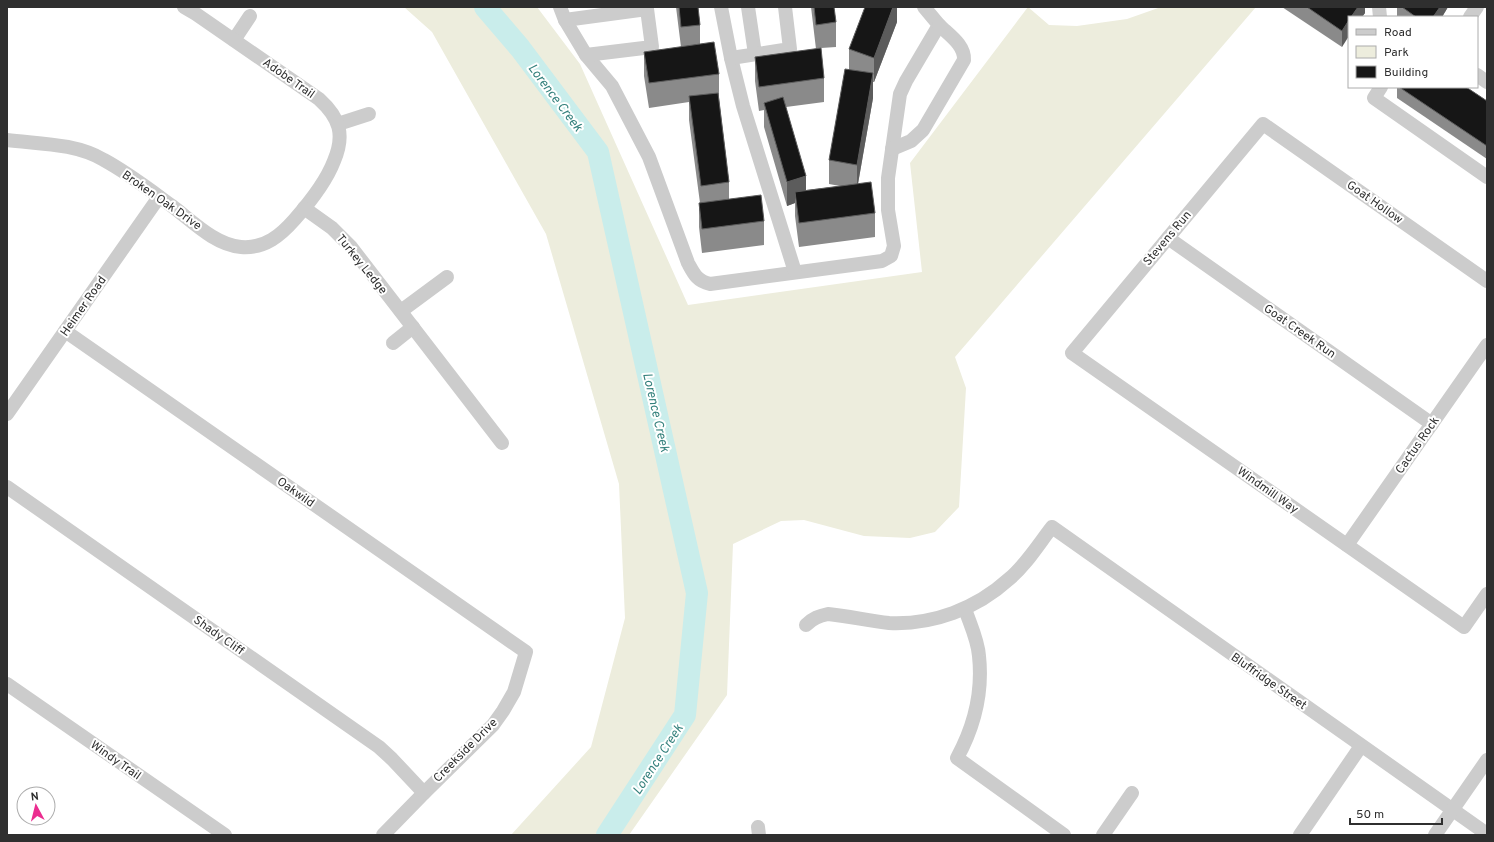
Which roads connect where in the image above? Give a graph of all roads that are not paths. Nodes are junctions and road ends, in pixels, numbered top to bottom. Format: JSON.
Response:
{"nodes":[{"id":1,"x":184,"y":7,"type":"edge"},
{"id":2,"x":721,"y":7,"type":"edge"},
{"id":3,"x":748,"y":7,"type":"edge"},
{"id":4,"x":785,"y":7,"type":"edge"},
{"id":5,"x":924,"y":7,"type":"edge"},
{"id":6,"x":1477,"y":7,"type":"edge"},
{"id":7,"x":562,"y":13,"type":"edge"},
{"id":8,"x":250,"y":16,"type":"dead end"},
{"id":9,"x":1471,"y":16,"type":"edge"},
{"id":10,"x":939,"y":25,"type":"junction"},
{"id":11,"x":234,"y":40,"type":"junction"},
{"id":12,"x":755,"y":54,"type":"junction"},
{"id":13,"x":586,"y":55,"type":"junction"},
{"id":14,"x":731,"y":58,"type":"junction"},
{"id":15,"x":1478,"y":76,"type":"edge"},
{"id":16,"x":1487,"y":82,"type":"edge"},
{"id":17,"x":1380,"y":88,"type":"edge"},
{"id":18,"x":369,"y":114,"type":"dead end"},
{"id":19,"x":338,"y":124,"type":"junction"},
{"id":20,"x":1263,"y":124,"type":"joint"},
{"id":21,"x":7,"y":140,"type":"edge"},
{"id":22,"x":892,"y":149,"type":"junction"},
{"id":23,"x":1487,"y":177,"type":"edge"},
{"id":24,"x":159,"y":197,"type":"junction"},
{"id":25,"x":304,"y":208,"type":"junction"},
{"id":26,"x":1168,"y":238,"type":"junction"},
{"id":27,"x":795,"y":272,"type":"junction"},
{"id":28,"x":447,"y":277,"type":"dead end"},
{"id":29,"x":1487,"y":281,"type":"edge"},
{"id":30,"x":400,"y":311,"type":"junction"},
{"id":31,"x":413,"y":327,"type":"junction"},
{"id":32,"x":65,"y":331,"type":"junction"},
{"id":33,"x":393,"y":343,"type":"dead end"},
{"id":34,"x":1487,"y":345,"type":"edge"},
{"id":35,"x":1072,"y":353,"type":"joint"},
{"id":36,"x":7,"y":414,"type":"edge"},
{"id":37,"x":1432,"y":424,"type":"junction"},
{"id":38,"x":502,"y":443,"type":"dead end"},
{"id":39,"x":7,"y":487,"type":"edge"},
{"id":40,"x":1347,"y":545,"type":"junction"},
{"id":41,"x":1487,"y":594,"type":"edge"},
{"id":42,"x":964,"y":609,"type":"junction"},
{"id":43,"x":806,"y":625,"type":"dead end"},
{"id":44,"x":526,"y":652,"type":"joint"},
{"id":45,"x":7,"y":684,"type":"edge"},
{"id":46,"x":1361,"y":746,"type":"junction"},
{"id":47,"x":1487,"y":760,"type":"edge"},
{"id":48,"x":424,"y":793,"type":"junction"},
{"id":49,"x":1132,"y":793,"type":"dead end"},
{"id":50,"x":1452,"y":810,"type":"junction"},
{"id":51,"x":1487,"y":834,"type":"edge"},
{"id":52,"x":225,"y":835,"type":"edge"},
{"id":53,"x":383,"y":835,"type":"edge"},
{"id":54,"x":1064,"y":835,"type":"edge"},
{"id":55,"x":1103,"y":835,"type":"edge"},
{"id":56,"x":1300,"y":835,"type":"edge"},
{"id":57,"x":1435,"y":835,"type":"edge"}],
"edges":[{"from":1,"to":11,"type":"street","name":"Adobe Trail"},
{"from":2,"to":14,"type":"street"},
{"from":3,"to":12,"type":"street"},
{"from":4,"to":12,"type":"street"},
{"from":5,"to":10,"type":"street"},
{"from":6,"to":9,"type":"street"},
{"from":7,"to":13,"type":"street"},
{"from":7,"to":13,"type":"street"},
{"from":8,"to":11,"type":"street"},
{"from":10,"to":22,"type":"street"},
{"from":10,"to":22,"type":"street"},
{"from":11,"to":19,"type":"street","name":"Adobe Trail"},
{"from":12,"to":14,"type":"street"},
{"from":13,"to":27,"type":"street"},
{"from":14,"to":27,"type":"street"},
{"from":15,"to":16,"type":"street"},
{"from":17,"to":23,"type":"street"},
{"from":18,"to":19,"type":"street"},
{"from":19,"to":25,"type":"street","name":"Adobe Trail"},
{"from":20,"to":26,"type":"street","name":"Stevens Run"},
{"from":20,"to":29,"type":"street","name":"Goat Hollow"},
{"from":21,"to":24,"type":"street","name":"Broken Oak Drive"},
{"from":22,"to":27,"type":"street"},
{"from":24,"to":25,"type":"street","name":"Broken Oak Drive"},
{"from":24,"to":32,"type":"street","name":"Heimer Road"},
{"from":25,"to":30,"type":"street","name":"Turkey Ledge"},
{"from":26,"to":35,"type":"street","name":"Stevens Run"},
{"from":26,"to":37,"type":"street","name":"Goat Creek Run"},
{"from":28,"to":30,"type":"street"},
{"from":30,"to":31,"type":"street","name":"Turkey Ledge"},
{"from":31,"to":33,"type":"street"},
{"from":31,"to":38,"type":"street","name":"Turkey Ledge"},
{"from":32,"to":36,"type":"street","name":"Heimer Road"},
{"from":32,"to":44,"type":"street","name":"Oakwild"},
{"from":34,"to":37,"type":"street","name":"Cactus Rock"},
{"from":35,"to":40,"type":"street","name":"Windmill Way"},
{"from":37,"to":40,"type":"street","name":"Cactus Rock"},
{"from":39,"to":48,"type":"street","name":"Shady Cliff"},
{"from":40,"to":41,"type":"street","name":"Windmill Way"},
{"from":42,"to":43,"type":"street"},
{"from":42,"to":46,"type":"street","name":"Bluffridge Street"},
{"from":42,"to":54,"type":"street"},
{"from":44,"to":48,"type":"street","name":"Creekside Drive"},
{"from":45,"to":52,"type":"street","name":"Windy Trail"},
{"from":46,"to":50,"type":"street","name":"Bluffridge Street"},
{"from":46,"to":56,"type":"street"},
{"from":47,"to":50,"type":"street"},
{"from":48,"to":53,"type":"street","name":"Creekside Drive"},
{"from":49,"to":55,"type":"street"},
{"from":50,"to":51,"type":"street","name":"Bluffridge Street"},
{"from":50,"to":57,"type":"street"}]}
